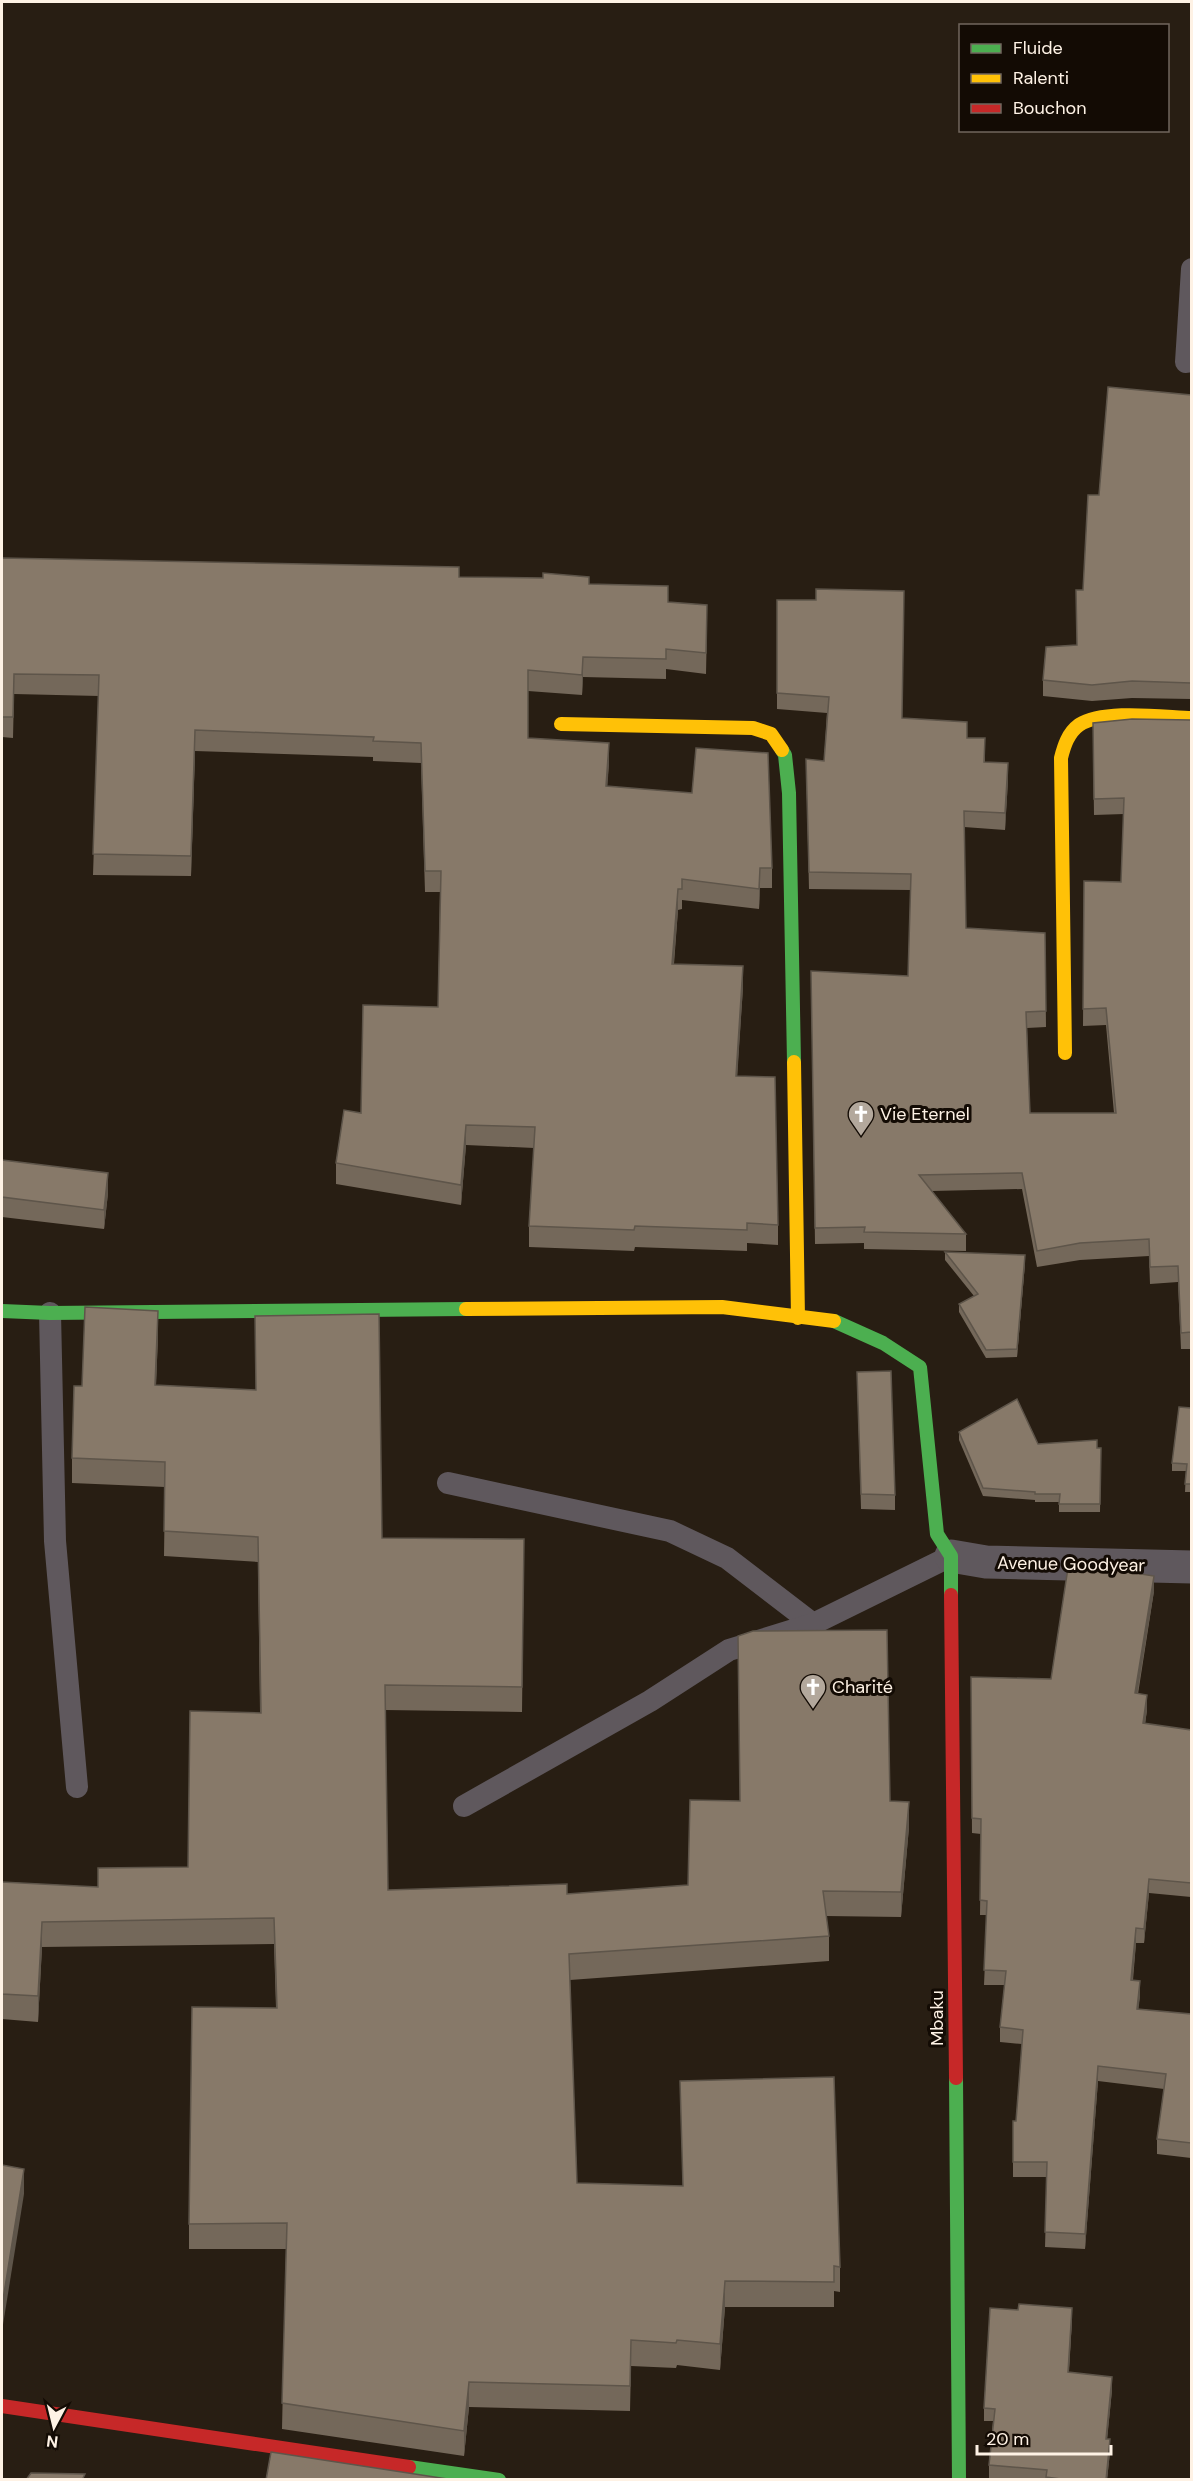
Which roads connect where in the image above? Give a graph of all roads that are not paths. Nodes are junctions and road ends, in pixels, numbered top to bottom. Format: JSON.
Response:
{"nodes":[{"id":1,"x":1191,"y":269,"type":"edge"},
{"id":2,"x":1186,"y":362,"type":"dead end"},
{"id":3,"x":1191,"y":718,"type":"edge"},
{"id":4,"x":561,"y":724,"type":"dead end"},
{"id":5,"x":1065,"y":1053,"type":"dead end"},
{"id":6,"x":2,"y":1311,"type":"edge"},
{"id":7,"x":50,"y":1313,"type":"junction"},
{"id":8,"x":798,"y":1318,"type":"junction"},
{"id":9,"x":448,"y":1483,"type":"dead end"},
{"id":10,"x":951,"y":1556,"type":"junction"},
{"id":11,"x":1191,"y":1567,"type":"edge"},
{"id":12,"x":813,"y":1624,"type":"junction"},
{"id":13,"x":77,"y":1786,"type":"dead end"},
{"id":14,"x":464,"y":1806,"type":"dead end"},
{"id":15,"x":2,"y":2406,"type":"edge"},
{"id":16,"x":499,"y":2480,"type":"edge"},
{"id":17,"x":959,"y":2480,"type":"edge"}],
"edges":[{"from":1,"to":2,"type":"lane"},
{"from":3,"to":5,"type":"street"},
{"from":4,"to":8,"type":"street"},
{"from":6,"to":7,"type":"street"},
{"from":7,"to":8,"type":"street"},
{"from":7,"to":13,"type":"lane"},
{"from":8,"to":10,"type":"street"},
{"from":9,"to":12,"type":"lane"},
{"from":10,"to":11,"type":"street","name":"Avenue Goodyear"},
{"from":10,"to":12,"type":"lane"},
{"from":10,"to":17,"type":"street","name":"Mbaku"},
{"from":12,"to":14,"type":"lane"},
{"from":15,"to":16,"type":"street"}]}
